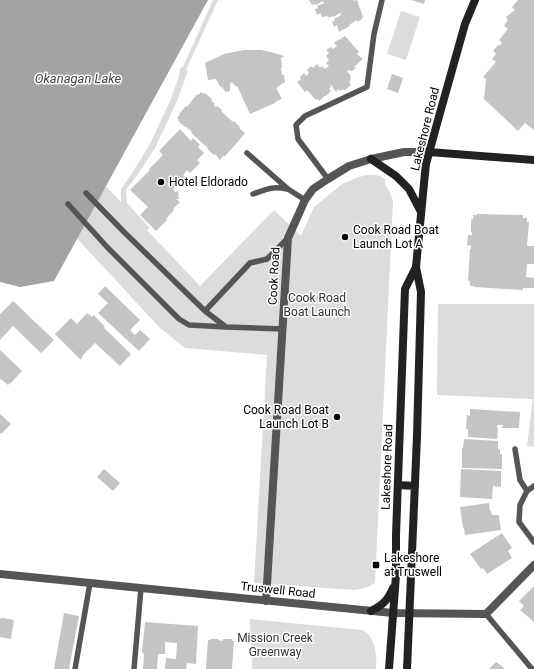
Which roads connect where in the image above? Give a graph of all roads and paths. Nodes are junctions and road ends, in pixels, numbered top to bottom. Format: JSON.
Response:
{"nodes":[{"id":1,"x":382,"y":0,"type":"edge"},
{"id":2,"x":475,"y":0,"type":"edge"},
{"id":3,"x":429,"y":152,"type":"junction"},
{"id":4,"x":247,"y":153,"type":"dead end"},
{"id":5,"x":371,"y":159,"type":"junction"},
{"id":6,"x":534,"y":160,"type":"edge"},
{"id":7,"x":328,"y":179,"type":"junction"},
{"id":8,"x":288,"y":189,"type":"junction"},
{"id":9,"x":86,"y":193,"type":"dead end"},
{"id":10,"x":253,"y":194,"type":"dead end"},
{"id":11,"x":304,"y":200,"type":"junction"},
{"id":12,"x":68,"y":204,"type":"dead end"},
{"id":13,"x":421,"y":212,"type":"junction"},
{"id":14,"x":288,"y":238,"type":"junction"},
{"id":15,"x":416,"y":268,"type":"junction"},
{"id":16,"x":205,"y":310,"type":"junction"},
{"id":17,"x":226,"y":327,"type":"junction"},
{"id":18,"x":283,"y":329,"type":"junction"},
{"id":19,"x":515,"y":449,"type":"dead end"},
{"id":20,"x":398,"y":485,"type":"junction"},
{"id":21,"x":415,"y":486,"type":"junction"},
{"id":22,"x":534,"y":486,"type":"edge"},
{"id":23,"x":527,"y":492,"type":"junction"},
{"id":24,"x":534,"y":542,"type":"edge"},
{"id":25,"x":534,"y":566,"type":"edge"},
{"id":26,"x":0,"y":574,"type":"edge"},
{"id":27,"x":395,"y":582,"type":"junction"},
{"id":28,"x":90,"y":583,"type":"junction"},
{"id":29,"x":141,"y":588,"type":"junction"},
{"id":30,"x":266,"y":601,"type":"junction"},
{"id":31,"x":372,"y":611,"type":"junction"},
{"id":32,"x":393,"y":613,"type":"junction"},
{"id":33,"x":409,"y":614,"type":"junction"},
{"id":34,"x":486,"y":614,"type":"junction"},
{"id":35,"x":75,"y":669,"type":"edge"},
{"id":36,"x":134,"y":669,"type":"edge"},
{"id":37,"x":389,"y":669,"type":"edge"},
{"id":38,"x":407,"y":669,"type":"edge"},
{"id":39,"x":532,"y":669,"type":"edge"}],
"edges":[{"from":1,"to":7,"type":"lane"},
{"from":2,"to":3,"type":"main road","name":"Lakeshore Road"},
{"from":3,"to":5,"type":"street","name":"Cook Road"},
{"from":3,"to":6,"type":"main road","name":"Cook Road"},
{"from":3,"to":13,"type":"main road","name":"Lakeshore Road"},
{"from":4,"to":8,"type":"lane"},
{"from":5,"to":7,"type":"street","name":"Cook Road"},
{"from":5,"to":13,"type":"main road"},
{"from":7,"to":11,"type":"street","name":"Cook Road"},
{"from":8,"to":10,"type":"lane"},
{"from":8,"to":11,"type":"lane"},
{"from":9,"to":16,"type":"lane"},
{"from":11,"to":14,"type":"street","name":"Cook Road"},
{"from":12,"to":17,"type":"lane"},
{"from":13,"to":15,"type":"main road","name":"Lakeshore Road"},
{"from":14,"to":16,"type":"lane"},
{"from":14,"to":18,"type":"street","name":"Cook Road"},
{"from":15,"to":20,"type":"main road","name":"Lakeshore Road"},
{"from":15,"to":21,"type":"main road","name":"Lakeshore Road"},
{"from":16,"to":17,"type":"lane"},
{"from":17,"to":18,"type":"lane"},
{"from":18,"to":30,"type":"street","name":"Cook Road"},
{"from":19,"to":23,"type":"lane"},
{"from":20,"to":21,"type":"main road"},
{"from":20,"to":27,"type":"main road","name":"Lakeshore Road"},
{"from":21,"to":33,"type":"main road","name":"Lakeshore Road"},
{"from":22,"to":23,"type":"lane"},
{"from":23,"to":24,"type":"lane"},
{"from":25,"to":34,"type":"street"},
{"from":26,"to":28,"type":"street","name":"Truswell Road"},
{"from":27,"to":31,"type":"main road"},
{"from":27,"to":32,"type":"main road","name":"Lakeshore Road"},
{"from":28,"to":29,"type":"street","name":"Truswell Road"},
{"from":28,"to":35,"type":"lane"},
{"from":29,"to":30,"type":"street","name":"Truswell Road"},
{"from":29,"to":36,"type":"lane"},
{"from":30,"to":31,"type":"street","name":"Truswell Road"},
{"from":31,"to":32,"type":"street","name":"Truswell Road"},
{"from":32,"to":33,"type":"street","name":"Truswell Road"},
{"from":32,"to":37,"type":"main road","name":"Lakeshore Road"},
{"from":33,"to":34,"type":"street","name":"Truswell Road"},
{"from":33,"to":38,"type":"main road","name":"Lakeshore Road"},
{"from":34,"to":39,"type":"lane"}]}
